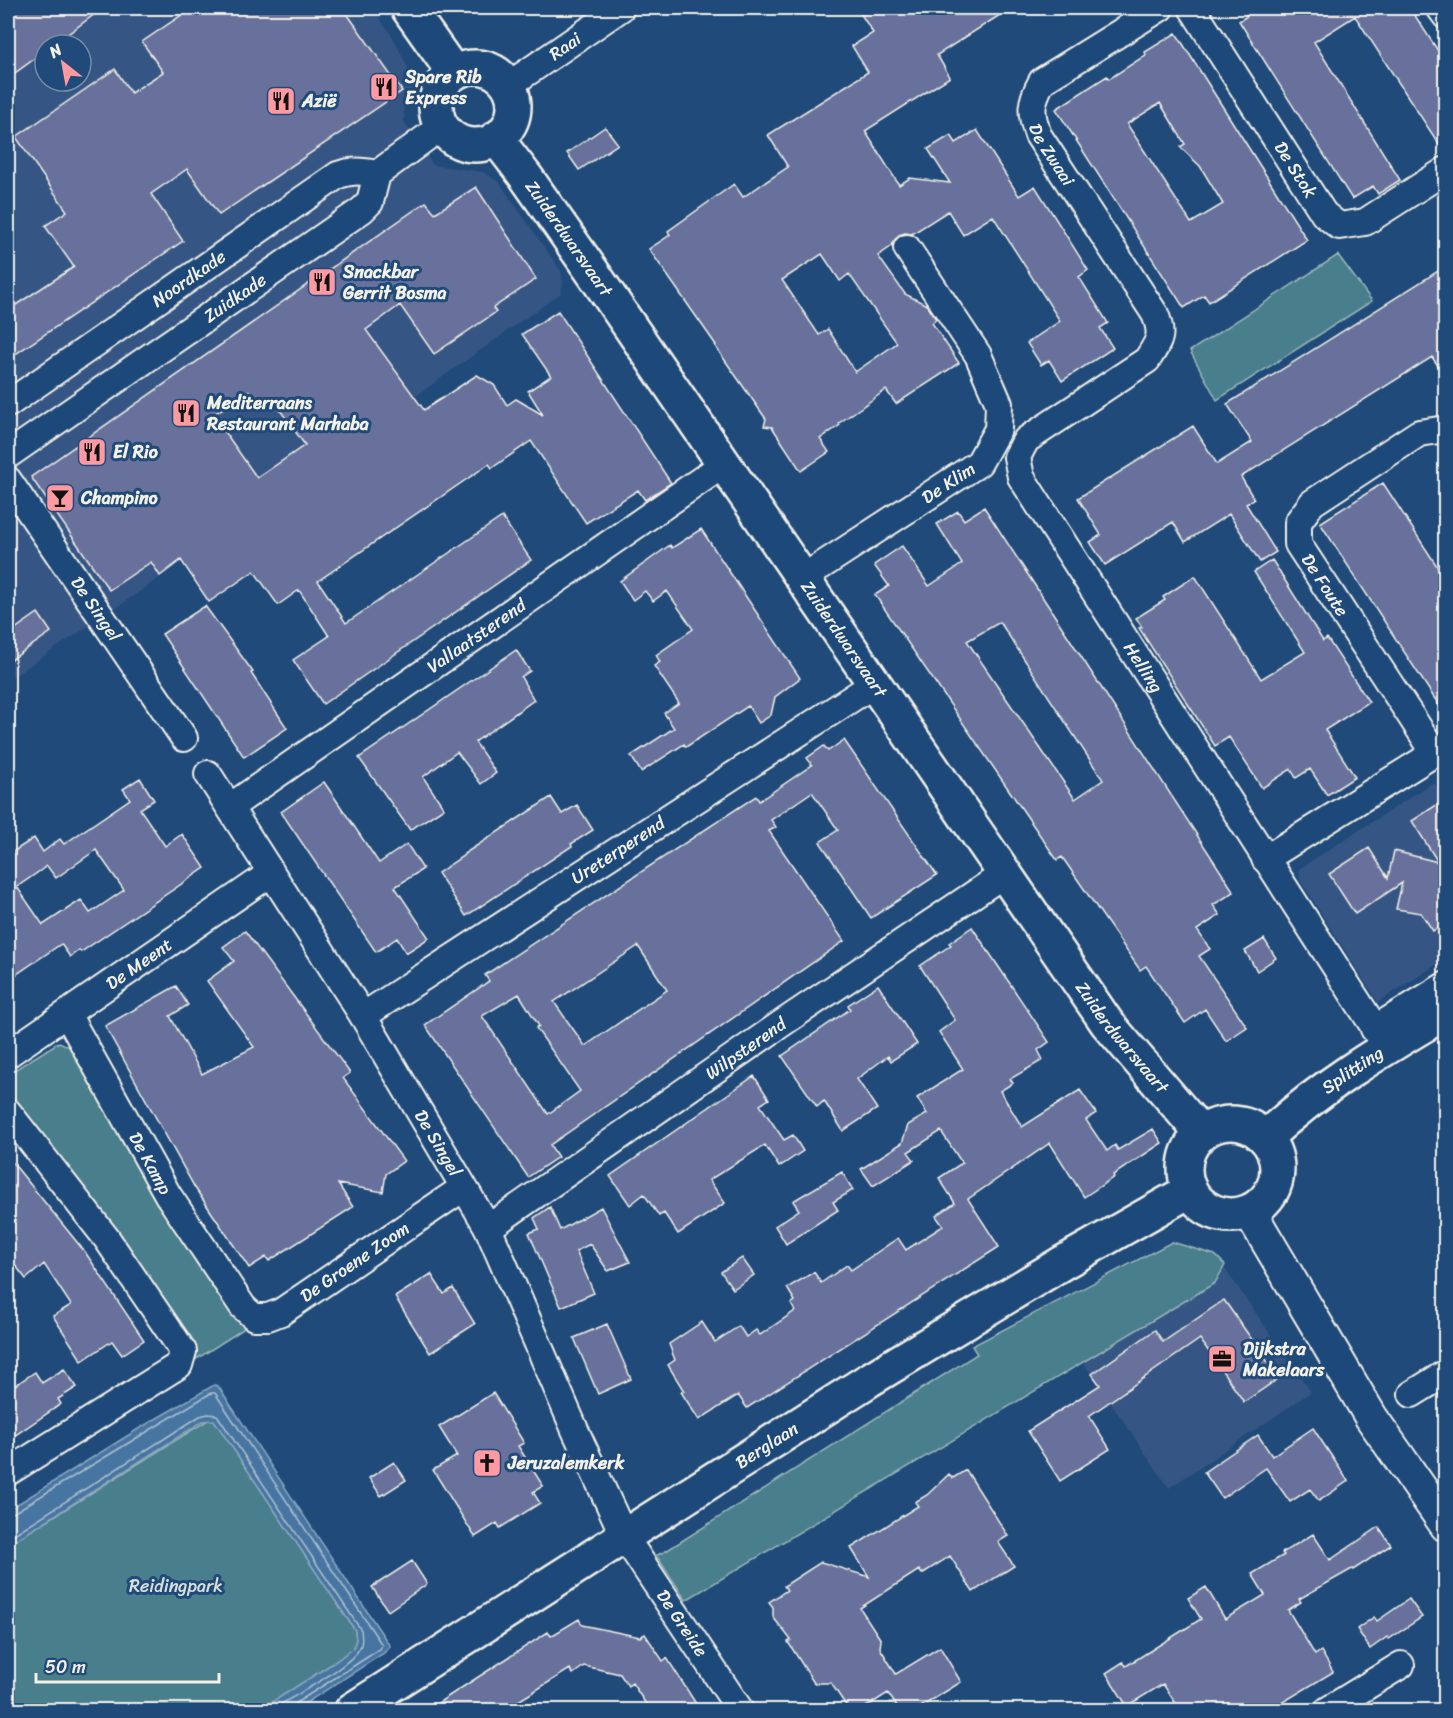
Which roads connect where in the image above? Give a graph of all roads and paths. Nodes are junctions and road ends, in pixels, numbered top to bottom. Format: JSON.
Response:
{"nodes":[{"id":1,"x":408,"y":8,"type":"edge"},
{"id":2,"x":621,"y":8,"type":"edge"},
{"id":3,"x":1160,"y":8,"type":"edge"},
{"id":4,"x":1192,"y":8,"type":"edge"},
{"id":5,"x":1440,"y":8,"type":"edge"},
{"id":6,"x":1446,"y":16,"type":"edge"},
{"id":7,"x":454,"y":73,"type":"junction"},
{"id":8,"x":508,"y":85,"type":"junction"},
{"id":9,"x":442,"y":126,"type":"junction"},
{"id":10,"x":496,"y":138,"type":"junction"},
{"id":11,"x":1446,"y":170,"type":"edge"},
{"id":12,"x":377,"y":174,"type":"junction"},
{"id":13,"x":907,"y":248,"type":"dead end"},
{"id":14,"x":8,"y":404,"type":"edge"},
{"id":15,"x":1446,"y":429,"type":"edge"},
{"id":16,"x":8,"y":455,"type":"edge"},
{"id":17,"x":724,"y":464,"type":"junction"},
{"id":18,"x":1021,"y":477,"type":"joint"},
{"id":19,"x":8,"y":480,"type":"edge"},
{"id":20,"x":801,"y":579,"type":"junction"},
{"id":21,"x":874,"y":684,"type":"junction"},
{"id":22,"x":184,"y":738,"type":"dead end"},
{"id":23,"x":1440,"y":750,"type":"edge"},
{"id":24,"x":208,"y":774,"type":"dead end"},
{"id":25,"x":230,"y":807,"type":"junction"},
{"id":26,"x":1265,"y":860,"type":"junction"},
{"id":27,"x":271,"y":873,"type":"junction"},
{"id":28,"x":1004,"y":874,"type":"junction"},
{"id":29,"x":1446,"y":985,"type":"edge"},
{"id":30,"x":1446,"y":1012,"type":"edge"},
{"id":31,"x":67,"y":1014,"type":"junction"},
{"id":32,"x":363,"y":1016,"type":"junction"},
{"id":33,"x":1380,"y":1038,"type":"junction"},
{"id":34,"x":8,"y":1054,"type":"edge"},
{"id":35,"x":8,"y":1112,"type":"edge"},
{"id":36,"x":1201,"y":1133,"type":"junction"},
{"id":37,"x":1265,"y":1138,"type":"junction"},
{"id":38,"x":463,"y":1188,"type":"junction"},
{"id":39,"x":1189,"y":1191,"type":"junction"},
{"id":40,"x":1250,"y":1212,"type":"junction"},
{"id":41,"x":488,"y":1228,"type":"junction"},
{"id":42,"x":243,"y":1307,"type":"joint"},
{"id":43,"x":1446,"y":1373,"type":"edge"},
{"id":44,"x":1412,"y":1394,"type":"dead end"},
{"id":45,"x":8,"y":1472,"type":"edge"},
{"id":46,"x":1446,"y":1526,"type":"edge"},
{"id":47,"x":624,"y":1536,"type":"junction"},
{"id":48,"x":1401,"y":1665,"type":"dead end"},
{"id":49,"x":352,"y":1710,"type":"edge"},
{"id":50,"x":740,"y":1710,"type":"edge"},
{"id":51,"x":1328,"y":1710,"type":"edge"}],
"edges":[{"from":1,"to":7,"type":"main road"},
{"from":2,"to":8,"type":"street","name":"Raai"},
{"from":3,"to":18,"type":"street","name":"De Zwaai"},
{"from":4,"to":11,"type":"street","name":"De Stok"},
{"from":5,"to":6,"type":"street"},
{"from":7,"to":8,"type":"main road"},
{"from":7,"to":9,"type":"main road"},
{"from":8,"to":10,"type":"main road"},
{"from":9,"to":10,"type":"main road"},
{"from":9,"to":12,"type":"street"},
{"from":10,"to":17,"type":"main road","name":"Zuiderdwarsvaart"},
{"from":12,"to":14,"type":"street","name":"Noordkade"},
{"from":12,"to":16,"type":"street","name":"Zuidkade"},
{"from":13,"to":20,"type":"street","name":"De Klim"},
{"from":15,"to":23,"type":"street","name":"De Foute"},
{"from":17,"to":20,"type":"main road","name":"Zuiderdwarsvaart"},
{"from":17,"to":25,"type":"street","name":"Vallaatsterend"},
{"from":18,"to":26,"type":"street","name":"Helling"},
{"from":19,"to":22,"type":"street","name":"De Singel"},
{"from":20,"to":21,"type":"main road","name":"Zuiderdwarsvaart"},
{"from":21,"to":28,"type":"main road","name":"Zuiderdwarsvaart"},
{"from":21,"to":32,"type":"street","name":"Ureterperend"},
{"from":23,"to":26,"type":"street"},
{"from":24,"to":25,"type":"street","name":"De Singel"},
{"from":25,"to":27,"type":"street","name":"De Singel"},
{"from":26,"to":33,"type":"street","name":"Helling"},
{"from":27,"to":31,"type":"street","name":"De Meent"},
{"from":27,"to":32,"type":"street","name":"De Singel"},
{"from":28,"to":36,"type":"main road","name":"Zuiderdwarsvaart"},
{"from":28,"to":41,"type":"street","name":"Wilpsterend"},
{"from":29,"to":33,"type":"street","name":"Splitting"},
{"from":30,"to":33,"type":"main road","name":"Splitting"},
{"from":31,"to":34,"type":"street","name":"De Meent"},
{"from":31,"to":42,"type":"street","name":"De Kamp"},
{"from":32,"to":38,"type":"street","name":"De Singel"},
{"from":33,"to":37,"type":"main road","name":"Splitting"},
{"from":35,"to":45,"type":"street"},
{"from":36,"to":37,"type":"main road"},
{"from":36,"to":39,"type":"main road"},
{"from":37,"to":40,"type":"main road"},
{"from":38,"to":41,"type":"street","name":"De Singel"},
{"from":38,"to":42,"type":"street","name":"De Groene Zoom"},
{"from":39,"to":40,"type":"main road"},
{"from":39,"to":47,"type":"main road","name":"Berglaan"},
{"from":40,"to":46,"type":"street"},
{"from":41,"to":47,"type":"street","name":"De Singel"},
{"from":43,"to":44,"type":"street"},
{"from":47,"to":49,"type":"main road","name":"Berglaan"},
{"from":47,"to":50,"type":"street","name":"De Greide"},
{"from":48,"to":51,"type":"street"}]}
